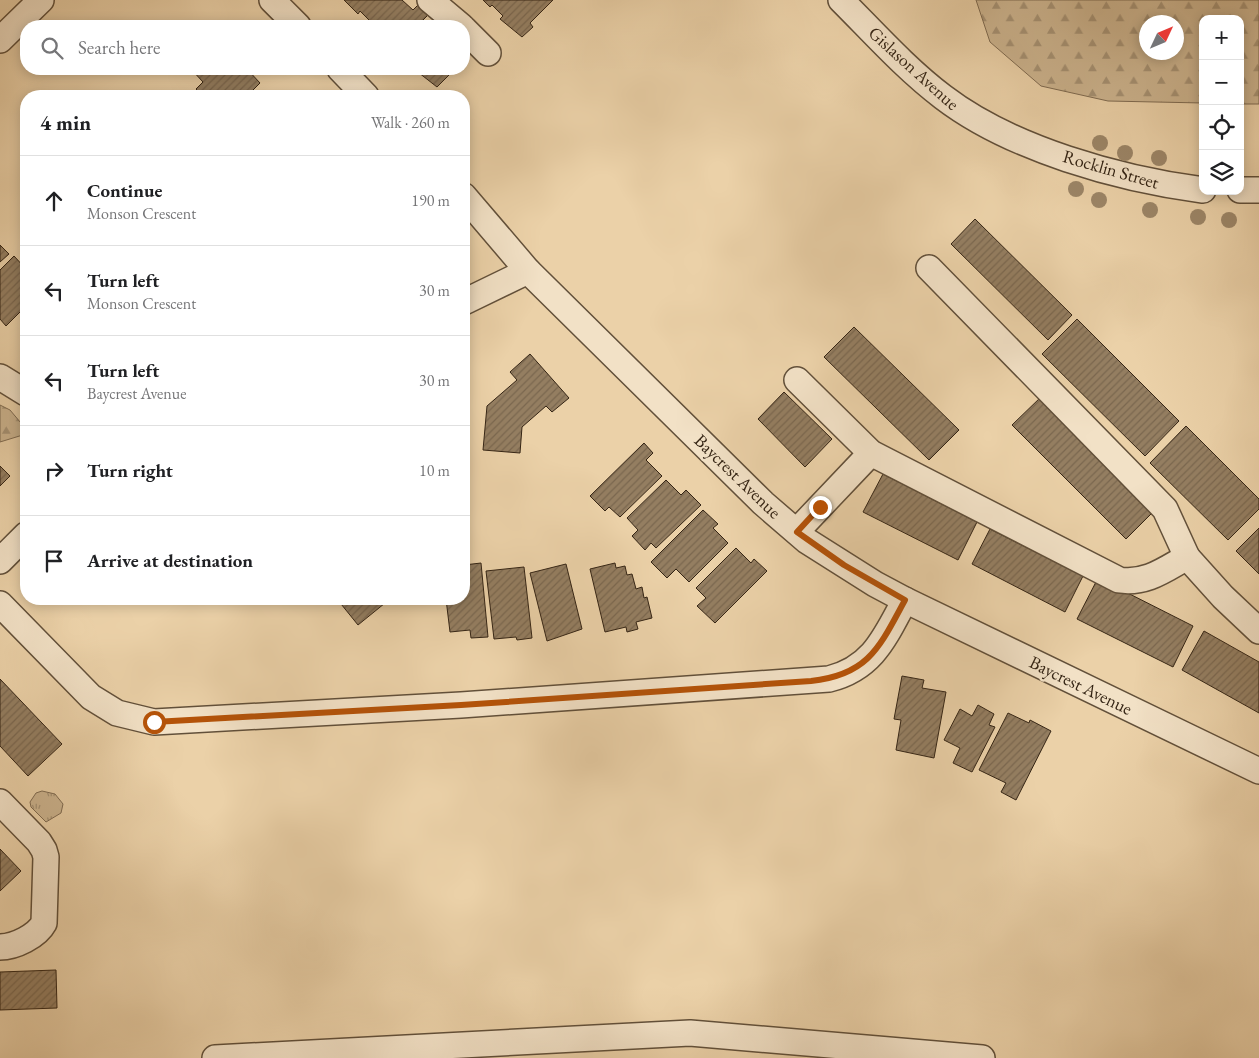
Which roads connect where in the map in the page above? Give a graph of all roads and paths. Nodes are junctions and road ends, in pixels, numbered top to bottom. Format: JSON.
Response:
{"nodes":[{"id":1,"x":41,"y":0,"type":"edge"},
{"id":2,"x":430,"y":0,"type":"edge"},
{"id":3,"x":842,"y":0,"type":"edge"},
{"id":4,"x":20,"y":20,"type":"edge"},
{"id":5,"x":20,"y":20,"type":"edge"},
{"id":6,"x":453,"y":20,"type":"edge"},
{"id":7,"x":470,"y":36,"type":"edge"},
{"id":8,"x":0,"y":40,"type":"edge"},
{"id":9,"x":488,"y":53,"type":"dead end"},
{"id":10,"x":346,"y":75,"type":"edge"},
{"id":11,"x":360,"y":90,"type":"edge"},
{"id":12,"x":1020,"y":141,"type":"joint"},
{"id":13,"x":1199,"y":189,"type":"edge"},
{"id":14,"x":1244,"y":190,"type":"edge"},
{"id":15,"x":1259,"y":190,"type":"edge"},
{"id":16,"x":470,"y":203,"type":"edge"},
{"id":17,"x":929,"y":268,"type":"dead end"},
{"id":18,"x":528,"y":271,"type":"junction"},
{"id":19,"x":470,"y":299,"type":"edge"},
{"id":20,"x":0,"y":377,"type":"edge"},
{"id":21,"x":797,"y":380,"type":"dead end"},
{"id":22,"x":20,"y":389,"type":"edge"},
{"id":23,"x":871,"y":453,"type":"junction"},
{"id":24,"x":797,"y":532,"type":"junction"},
{"id":25,"x":20,"y":541,"type":"edge"},
{"id":26,"x":1187,"y":557,"type":"junction"},
{"id":27,"x":0,"y":561,"type":"edge"},
{"id":28,"x":905,"y":600,"type":"junction"},
{"id":29,"x":0,"y":604,"type":"edge"},
{"id":30,"x":1259,"y":631,"type":"edge"},
{"id":31,"x":1259,"y":771,"type":"edge"},
{"id":32,"x":0,"y":802,"type":"edge"},
{"id":33,"x":0,"y":947,"type":"edge"},
{"id":34,"x":430,"y":1052,"type":"edge"},
{"id":35,"x":215,"y":1058,"type":"edge"},
{"id":36,"x":982,"y":1058,"type":"edge"}],
"edges":[{"from":1,"to":4,"type":"street"},
{"from":2,"to":6,"type":"street"},
{"from":3,"to":12,"type":"street","name":"Gislason Avenue"},
{"from":5,"to":8,"type":"street"},
{"from":7,"to":9,"type":"street"},
{"from":10,"to":11,"type":"street"},
{"from":12,"to":13,"type":"street","name":"Rocklin Street"},
{"from":14,"to":15,"type":"street"},
{"from":16,"to":18,"type":"street","name":"Baycrest Avenue"},
{"from":17,"to":26,"type":"street"},
{"from":18,"to":19,"type":"street"},
{"from":18,"to":24,"type":"street","name":"Baycrest Avenue"},
{"from":20,"to":22,"type":"street"},
{"from":21,"to":23,"type":"street"},
{"from":23,"to":24,"type":"street"},
{"from":23,"to":26,"type":"street"},
{"from":24,"to":28,"type":"street","name":"Baycrest Avenue"},
{"from":25,"to":27,"type":"street"},
{"from":26,"to":30,"type":"street"},
{"from":28,"to":29,"type":"street"},
{"from":28,"to":31,"type":"street","name":"Baycrest Avenue"},
{"from":32,"to":33,"type":"street"},
{"from":34,"to":35,"type":"street"},
{"from":34,"to":36,"type":"street"}]}
